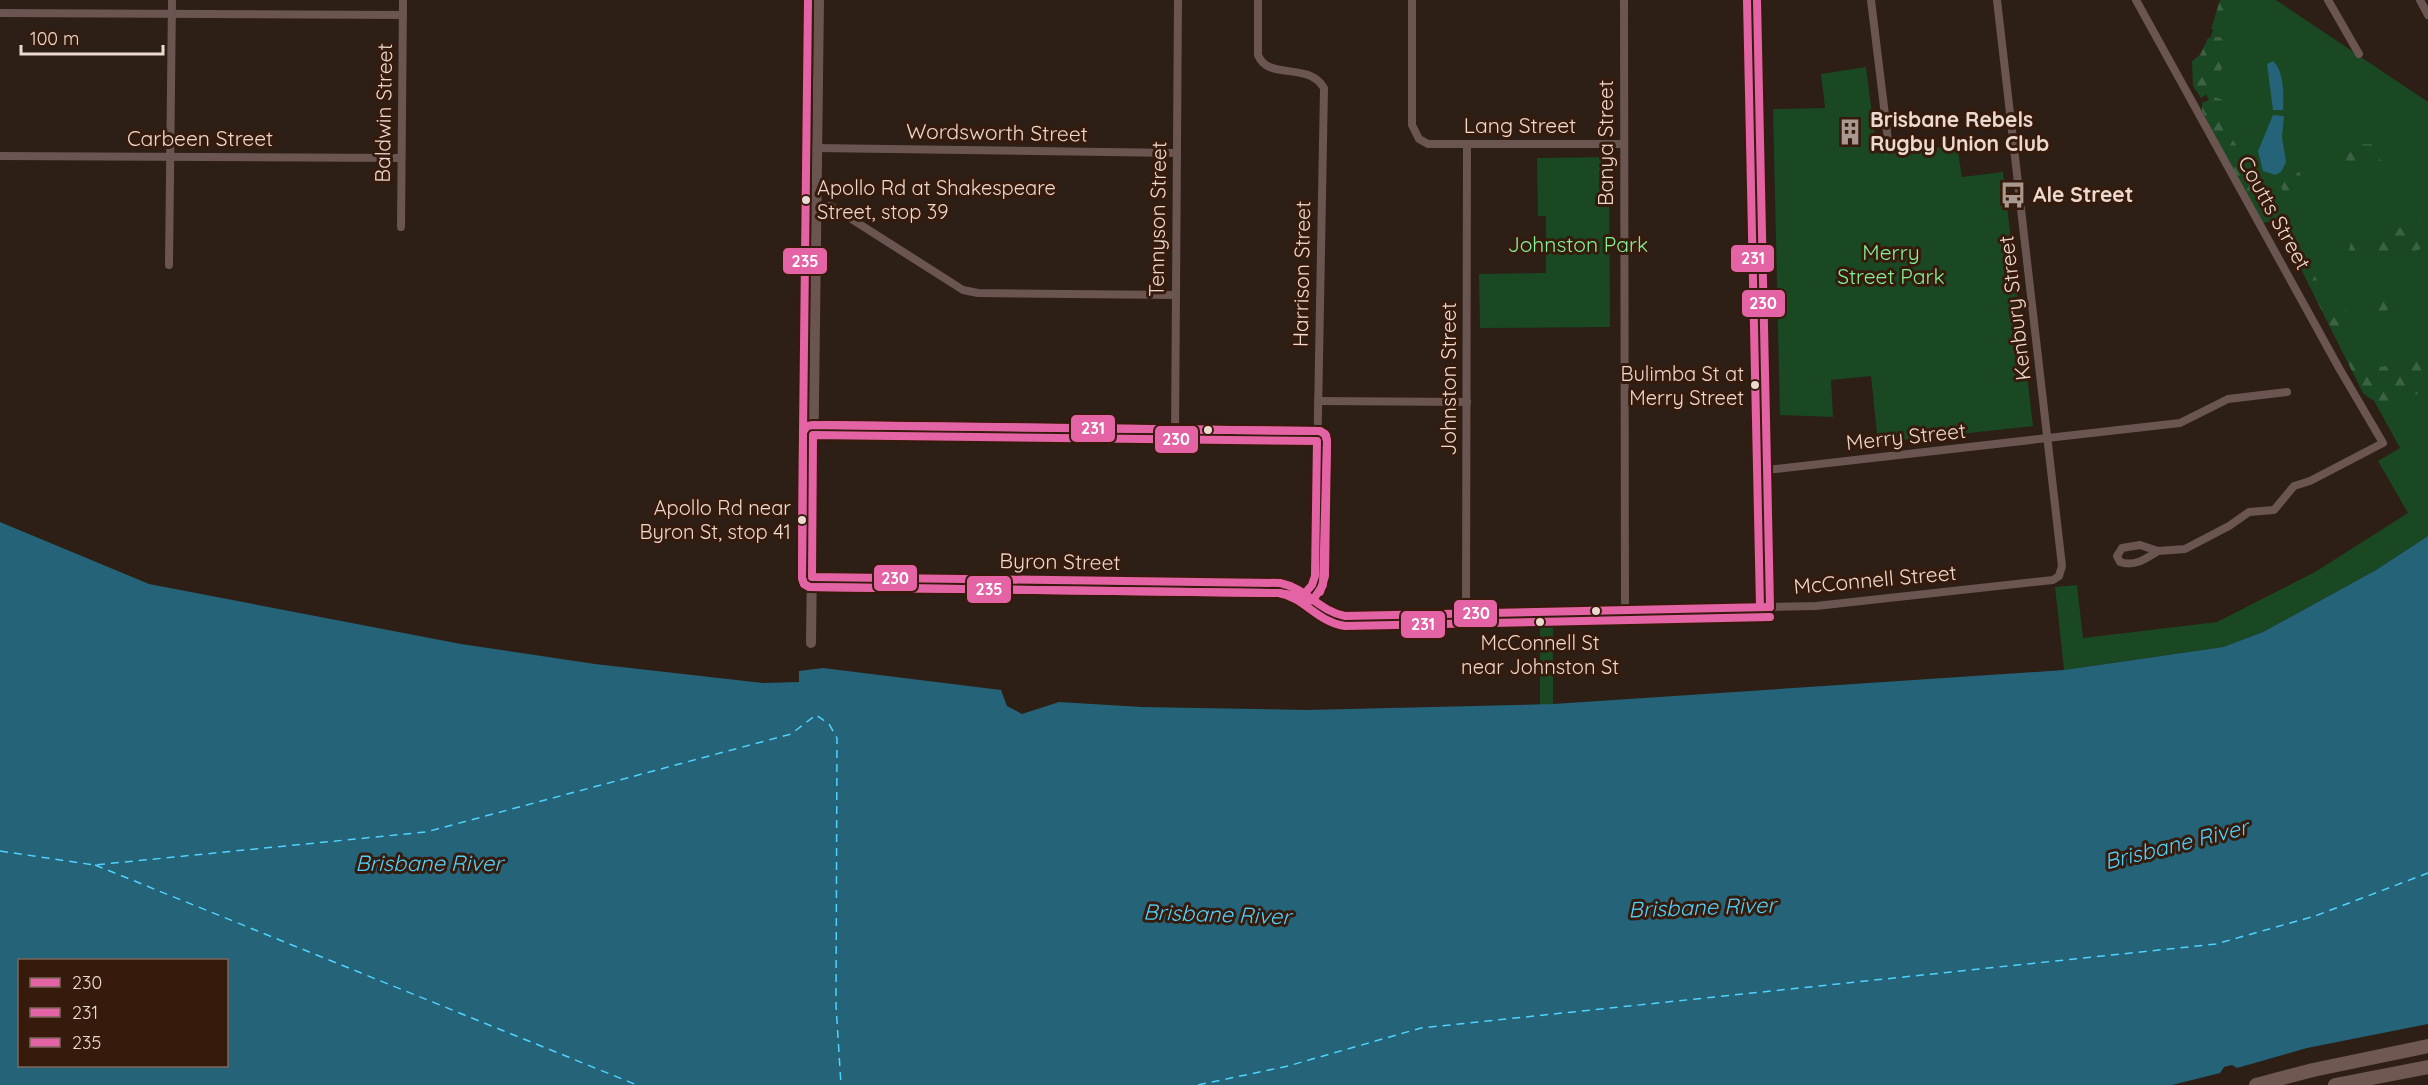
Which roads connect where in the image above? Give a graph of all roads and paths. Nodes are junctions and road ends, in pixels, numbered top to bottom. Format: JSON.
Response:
{"nodes":[{"id":1,"x":172,"y":0,"type":"edge"},
{"id":2,"x":403,"y":0,"type":"edge"},
{"id":3,"x":819,"y":0,"type":"edge"},
{"id":4,"x":1178,"y":0,"type":"edge"},
{"id":5,"x":1258,"y":0,"type":"edge"},
{"id":6,"x":1412,"y":0,"type":"edge"},
{"id":7,"x":1624,"y":0,"type":"edge"},
{"id":8,"x":1757,"y":0,"type":"edge"},
{"id":9,"x":1871,"y":0,"type":"edge"},
{"id":10,"x":1997,"y":0,"type":"edge"},
{"id":11,"x":2136,"y":0,"type":"edge"},
{"id":12,"x":2328,"y":0,"type":"edge"},
{"id":13,"x":2420,"y":0,"type":"edge"},
{"id":14,"x":171,"y":13,"type":"junction"},
{"id":15,"x":0,"y":14,"type":"edge"},
{"id":16,"x":403,"y":15,"type":"junction"},
{"id":17,"x":2428,"y":15,"type":"edge"},
{"id":18,"x":2359,"y":54,"type":"dead end"},
{"id":19,"x":1888,"y":140,"type":"dead end"},
{"id":20,"x":1467,"y":144,"type":"junction"},
{"id":21,"x":1623,"y":144,"type":"junction"},
{"id":22,"x":816,"y":148,"type":"junction"},
{"id":23,"x":1177,"y":153,"type":"junction"},
{"id":24,"x":0,"y":156,"type":"edge"},
{"id":25,"x":170,"y":157,"type":"junction"},
{"id":26,"x":401,"y":158,"type":"junction"},
{"id":27,"x":815,"y":206,"type":"junction"},
{"id":28,"x":401,"y":227,"type":"dead end"},
{"id":29,"x":169,"y":265,"type":"dead end"},
{"id":30,"x":1175,"y":295,"type":"junction"},
{"id":31,"x":2287,"y":392,"type":"dead end"},
{"id":32,"x":1318,"y":401,"type":"junction"},
{"id":33,"x":1467,"y":402,"type":"junction"},
{"id":34,"x":813,"y":435,"type":"junction"},
{"id":35,"x":1175,"y":438,"type":"junction"},
{"id":36,"x":2048,"y":439,"type":"junction"},
{"id":37,"x":1317,"y":441,"type":"junction"},
{"id":38,"x":1767,"y":470,"type":"junction"},
{"id":39,"x":2158,"y":551,"type":"dead end"},
{"id":40,"x":2058,"y":576,"type":"joint"},
{"id":41,"x":812,"y":577,"type":"junction"},
{"id":42,"x":1306,"y":592,"type":"junction"},
{"id":43,"x":1770,"y":607,"type":"junction"},
{"id":44,"x":1625,"y":610,"type":"junction"},
{"id":45,"x":1466,"y":614,"type":"junction"},
{"id":46,"x":811,"y":643,"type":"dead end"},
{"id":47,"x":2428,"y":1046,"type":"edge"},
{"id":48,"x":2428,"y":1067,"type":"edge"},
{"id":49,"x":2256,"y":1085,"type":"edge"},
{"id":50,"x":2335,"y":1085,"type":"edge"}],
"edges":[{"from":1,"to":14,"type":"street"},
{"from":2,"to":16,"type":"street","name":"Baldwin Street"},
{"from":3,"to":22,"type":"street"},
{"from":4,"to":23,"type":"street","name":"Tennyson Street"},
{"from":5,"to":32,"type":"street","name":"Harrison Street"},
{"from":6,"to":20,"type":"street","name":"Lang Street"},
{"from":7,"to":21,"type":"street","name":"Banya Street"},
{"from":8,"to":38,"type":"street"},
{"from":9,"to":19,"type":"street"},
{"from":10,"to":36,"type":"street","name":"Kenbury Street"},
{"from":11,"to":39,"type":"street","name":"Coutts Street"},
{"from":12,"to":18,"type":"street"},
{"from":13,"to":17,"type":"street"},
{"from":14,"to":15,"type":"street"},
{"from":14,"to":16,"type":"street"},
{"from":14,"to":25,"type":"street"},
{"from":16,"to":26,"type":"street","name":"Baldwin Street"},
{"from":20,"to":21,"type":"street","name":"Lang Street"},
{"from":20,"to":33,"type":"street","name":"Johnston Street"},
{"from":21,"to":44,"type":"street","name":"Banya Street"},
{"from":22,"to":23,"type":"street","name":"Wordsworth Street"},
{"from":22,"to":27,"type":"street"},
{"from":23,"to":30,"type":"street","name":"Tennyson Street"},
{"from":24,"to":25,"type":"street","name":"Carbeen Street"},
{"from":25,"to":26,"type":"street","name":"Carbeen Street"},
{"from":25,"to":29,"type":"street"},
{"from":26,"to":28,"type":"street","name":"Baldwin Street"},
{"from":27,"to":30,"type":"street"},
{"from":27,"to":34,"type":"street"},
{"from":30,"to":35,"type":"street","name":"Tennyson Street"},
{"from":31,"to":36,"type":"street","name":"Merry Street"},
{"from":32,"to":33,"type":"street"},
{"from":32,"to":37,"type":"street","name":"Harrison Street"},
{"from":33,"to":45,"type":"street","name":"Johnston Street"},
{"from":34,"to":35,"type":"street"},
{"from":34,"to":41,"type":"street"},
{"from":35,"to":37,"type":"street"},
{"from":36,"to":38,"type":"street","name":"Merry Street"},
{"from":36,"to":40,"type":"street","name":"Kenbury Street"},
{"from":37,"to":42,"type":"street","name":"Harrison Street"},
{"from":38,"to":43,"type":"street"},
{"from":40,"to":43,"type":"street","name":"McConnell Street"},
{"from":41,"to":42,"type":"street","name":"Byron Street"},
{"from":41,"to":46,"type":"street"},
{"from":42,"to":45,"type":"street","name":"McConnell Street"},
{"from":43,"to":44,"type":"street","name":"McConnell Street"},
{"from":44,"to":45,"type":"street","name":"McConnell Street"},
{"from":47,"to":49,"type":"highway"},
{"from":48,"to":50,"type":"highway"}]}
